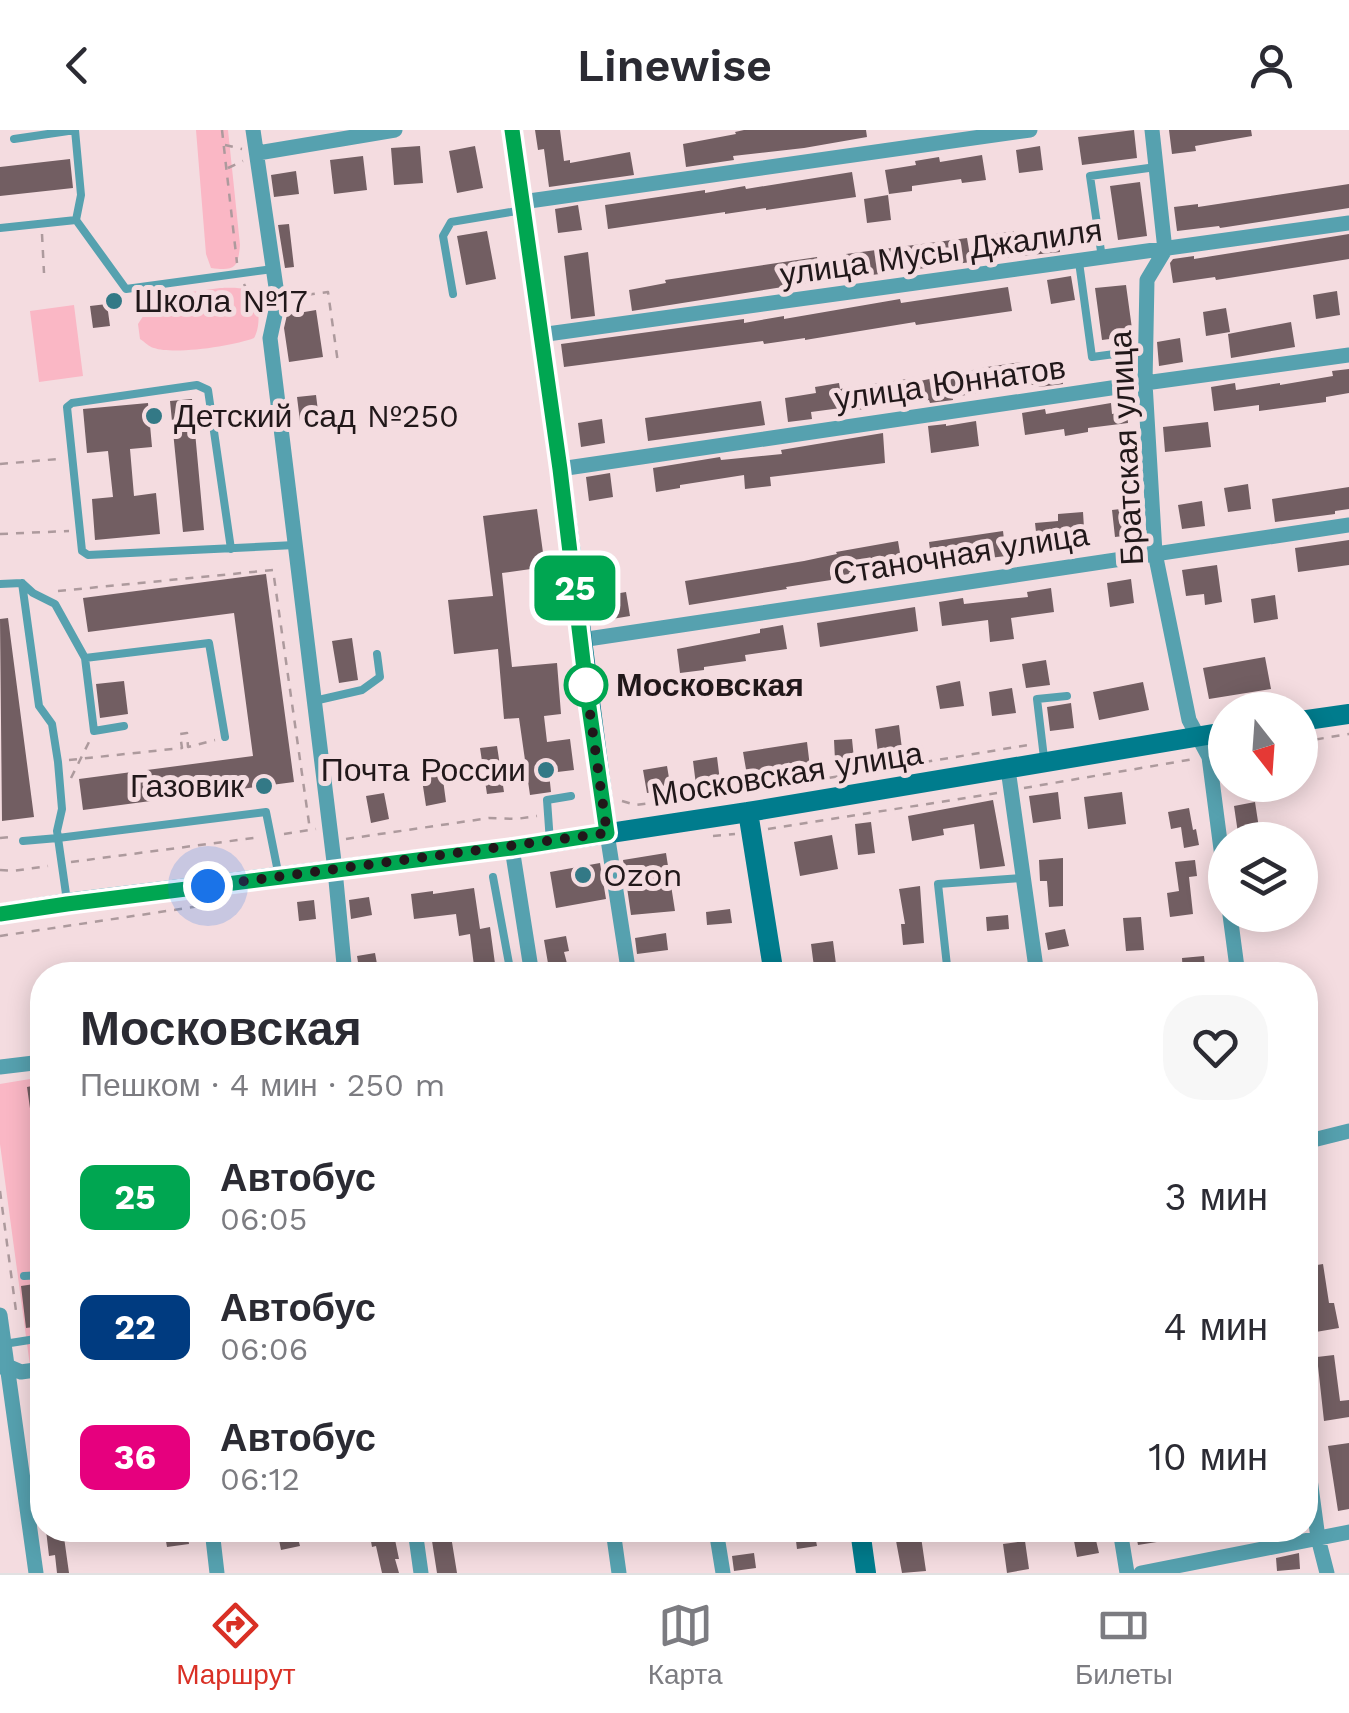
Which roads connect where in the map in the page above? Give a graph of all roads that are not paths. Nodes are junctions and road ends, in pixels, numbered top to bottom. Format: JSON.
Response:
{"nodes":[{"id":1,"x":75,"y":130,"type":"edge"},
{"id":2,"x":253,"y":130,"type":"edge"},
{"id":3,"x":395,"y":130,"type":"edge"},
{"id":4,"x":512,"y":130,"type":"edge"},
{"id":5,"x":1030,"y":130,"type":"edge"},
{"id":6,"x":1152,"y":130,"type":"edge"},
{"id":7,"x":14,"y":139,"type":"dead end"},
{"id":8,"x":258,"y":153,"type":"junction"},
{"id":9,"x":1156,"y":167,"type":"junction"},
{"id":10,"x":522,"y":206,"type":"junction"},
{"id":11,"x":76,"y":220,"type":"junction"},
{"id":12,"x":1349,"y":223,"type":"edge"},
{"id":13,"x":0,"y":228,"type":"edge"},
{"id":14,"x":1165,"y":250,"type":"junction"},
{"id":15,"x":1102,"y":258,"type":"junction"},
{"id":16,"x":1078,"y":262,"type":"junction"},
{"id":17,"x":273,"y":269,"type":"junction"},
{"id":18,"x":453,"y":294,"type":"dead end"},
{"id":19,"x":540,"y":335,"type":"junction"},
{"id":20,"x":1145,"y":350,"type":"junction"},
{"id":21,"x":1349,"y":355,"type":"edge"},
{"id":22,"x":1145,"y":382,"type":"junction"},
{"id":23,"x":560,"y":469,"type":"junction"},
{"id":24,"x":1349,"y":525,"type":"edge"},
{"id":25,"x":295,"y":545,"type":"junction"},
{"id":26,"x":232,"y":549,"type":"junction"},
{"id":27,"x":1155,"y":553,"type":"junction"},
{"id":28,"x":22,"y":583,"type":"junction"},
{"id":29,"x":0,"y":584,"type":"edge"},
{"id":30,"x":581,"y":640,"type":"junction"},
{"id":31,"x":377,"y":654,"type":"dead end"},
{"id":32,"x":85,"y":658,"type":"junction"},
{"id":33,"x":1068,"y":696,"type":"dead end"},
{"id":34,"x":314,"y":701,"type":"junction"},
{"id":35,"x":1349,"y":714,"type":"edge"},
{"id":36,"x":1318,"y":719,"type":"edge"},
{"id":37,"x":124,"y":726,"type":"dead end"},
{"id":38,"x":1208,"y":735,"type":"edge"},
{"id":39,"x":1198,"y":736,"type":"junction"},
{"id":40,"x":225,"y":737,"type":"road end"},
{"id":41,"x":1044,"y":763,"type":"junction"},
{"id":42,"x":1010,"y":780,"type":"junction"},
{"id":43,"x":571,"y":796,"type":"dead end"},
{"id":44,"x":750,"y":822,"type":"junction"},
{"id":45,"x":1217,"y":822,"type":"edge"},
{"id":46,"x":607,"y":833,"type":"junction"},
{"id":47,"x":58,"y":838,"type":"junction"},
{"id":48,"x":23,"y":841,"type":"dead end"},
{"id":49,"x":550,"y":842,"type":"junction"},
{"id":50,"x":512,"y":848,"type":"junction"},
{"id":51,"x":335,"y":870,"type":"junction"},
{"id":52,"x":279,"y":876,"type":"junction"},
{"id":53,"x":493,"y":877,"type":"dead end"},
{"id":54,"x":1024,"y":878,"type":"junction"},
{"id":55,"x":67,"y":904,"type":"junction"},
{"id":56,"x":0,"y":914,"type":"edge"},
{"id":57,"x":1232,"y":932,"type":"edge"},
{"id":58,"x":344,"y":962,"type":"edge"},
{"id":59,"x":509,"y":962,"type":"edge"},
{"id":60,"x":530,"y":962,"type":"edge"},
{"id":61,"x":627,"y":962,"type":"edge"},
{"id":62,"x":772,"y":962,"type":"edge"},
{"id":63,"x":947,"y":962,"type":"edge"},
{"id":64,"x":1036,"y":962,"type":"edge"},
{"id":65,"x":1236,"y":962,"type":"edge"},
{"id":66,"x":30,"y":1064,"type":"edge"},
{"id":67,"x":0,"y":1068,"type":"edge"},
{"id":68,"x":1349,"y":1131,"type":"edge"},
{"id":69,"x":1318,"y":1139,"type":"edge"},
{"id":70,"x":24,"y":1276,"type":"dead end"},
{"id":71,"x":30,"y":1276,"type":"edge"},
{"id":72,"x":0,"y":1315,"type":"edge"},
{"id":73,"x":30,"y":1340,"type":"edge"},
{"id":74,"x":12,"y":1343,"type":"junction"},
{"id":75,"x":4,"y":1366,"type":"edge"},
{"id":76,"x":30,"y":1371,"type":"edge"},
{"id":77,"x":1349,"y":1532,"type":"edge"},
{"id":78,"x":30,"y":1534,"type":"edge"},
{"id":79,"x":1318,"y":1538,"type":"joint"},
{"id":80,"x":31,"y":1542,"type":"edge"},
{"id":81,"x":213,"y":1542,"type":"edge"},
{"id":82,"x":417,"y":1542,"type":"edge"},
{"id":83,"x":614,"y":1542,"type":"edge"},
{"id":84,"x":718,"y":1542,"type":"edge"},
{"id":85,"x":862,"y":1542,"type":"edge"},
{"id":86,"x":1122,"y":1542,"type":"edge"},
{"id":87,"x":1298,"y":1542,"type":"edge"},
{"id":88,"x":36,"y":1573,"type":"edge"},
{"id":89,"x":217,"y":1573,"type":"edge"},
{"id":90,"x":421,"y":1573,"type":"edge"},
{"id":91,"x":619,"y":1573,"type":"edge"},
{"id":92,"x":723,"y":1573,"type":"edge"},
{"id":93,"x":866,"y":1573,"type":"edge"},
{"id":94,"x":1128,"y":1573,"type":"edge"},
{"id":95,"x":1141,"y":1573,"type":"edge"},
{"id":96,"x":1327,"y":1573,"type":"edge"}],
"edges":[{"from":1,"to":7,"type":"lane"},
{"from":1,"to":11,"type":"lane"},
{"from":2,"to":8,"type":"street"},
{"from":3,"to":8,"type":"street"},
{"from":4,"to":10,"type":"street"},
{"from":5,"to":10,"type":"street"},
{"from":6,"to":9,"type":"street","name":"Братская улица"},
{"from":8,"to":17,"type":"street"},
{"from":9,"to":14,"type":"street","name":"Братская улица"},
{"from":9,"to":15,"type":"lane"},
{"from":10,"to":18,"type":"lane"},
{"from":10,"to":19,"type":"street"},
{"from":11,"to":13,"type":"lane"},
{"from":11,"to":17,"type":"lane"},
{"from":12,"to":14,"type":"street","name":"улица Мусы Джалиля"},
{"from":14,"to":15,"type":"street","name":"улица Мусы Джалиля"},
{"from":14,"to":20,"type":"street","name":"Братская улица"},
{"from":15,"to":16,"type":"street","name":"улица Мусы Джалиля"},
{"from":16,"to":19,"type":"street","name":"улица Мусы Джалиля"},
{"from":16,"to":20,"type":"lane"},
{"from":17,"to":25,"type":"street"},
{"from":19,"to":23,"type":"street"},
{"from":20,"to":22,"type":"street","name":"Братская улица"},
{"from":21,"to":22,"type":"street","name":"улица Юннатов"},
{"from":22,"to":23,"type":"street","name":"улица Юннатов"},
{"from":22,"to":27,"type":"street","name":"Братская улица"},
{"from":23,"to":30,"type":"street"},
{"from":24,"to":27,"type":"street","name":"Станочная улица"},
{"from":25,"to":26,"type":"lane"},
{"from":25,"to":34,"type":"street"},
{"from":26,"to":26,"type":"lane"},
{"from":27,"to":30,"type":"street","name":"Станочная улица"},
{"from":27,"to":39,"type":"street","name":"Братская улица"},
{"from":28,"to":29,"type":"lane"},
{"from":28,"to":32,"type":"lane"},
{"from":28,"to":47,"type":"lane"},
{"from":30,"to":46,"type":"street"},
{"from":31,"to":34,"type":"lane"},
{"from":32,"to":37,"type":"lane"},
{"from":32,"to":40,"type":"lane"},
{"from":33,"to":41,"type":"lane"},
{"from":34,"to":51,"type":"street"},
{"from":35,"to":36,"type":"street"},
{"from":38,"to":39,"type":"street","name":"Московская улица"},
{"from":39,"to":41,"type":"street","name":"Московская улица"},
{"from":39,"to":45,"type":"street","name":"Братская улица"},
{"from":41,"to":42,"type":"street","name":"Московская улица"},
{"from":42,"to":44,"type":"street","name":"Московская улица"},
{"from":42,"to":54,"type":"street"},
{"from":43,"to":49,"type":"lane"},
{"from":44,"to":46,"type":"street","name":"Московская улица"},
{"from":44,"to":62,"type":"street"},
{"from":46,"to":49,"type":"street","name":"Московская улица"},
{"from":46,"to":61,"type":"street"},
{"from":47,"to":48,"type":"lane"},
{"from":47,"to":52,"type":"lane"},
{"from":47,"to":55,"type":"lane"},
{"from":49,"to":50,"type":"street","name":"Московская улица"},
{"from":50,"to":51,"type":"street","name":"Московская улица"},
{"from":50,"to":60,"type":"street"},
{"from":51,"to":52,"type":"street","name":"Московская улица"},
{"from":51,"to":58,"type":"street"},
{"from":52,"to":55,"type":"street","name":"Московская улица"},
{"from":53,"to":59,"type":"lane"},
{"from":54,"to":63,"type":"lane"},
{"from":54,"to":64,"type":"street"},
{"from":55,"to":56,"type":"street","name":"Московская улица"},
{"from":57,"to":65,"type":"street"},
{"from":66,"to":67,"type":"street"},
{"from":68,"to":69,"type":"street"},
{"from":70,"to":71,"type":"lane"},
{"from":72,"to":74,"type":"street"},
{"from":73,"to":74,"type":"lane"},
{"from":74,"to":75,"type":"street"},
{"from":75,"to":76,"type":"street"},
{"from":75,"to":78,"type":"street"},
{"from":77,"to":79,"type":"street"},
{"from":79,"to":96,"type":"street"},
{"from":80,"to":88,"type":"street"},
{"from":81,"to":89,"type":"street"},
{"from":82,"to":90,"type":"street"},
{"from":83,"to":91,"type":"street"},
{"from":84,"to":92,"type":"street"},
{"from":85,"to":93,"type":"street"},
{"from":86,"to":94,"type":"street"},
{"from":87,"to":95,"type":"street"}]}
